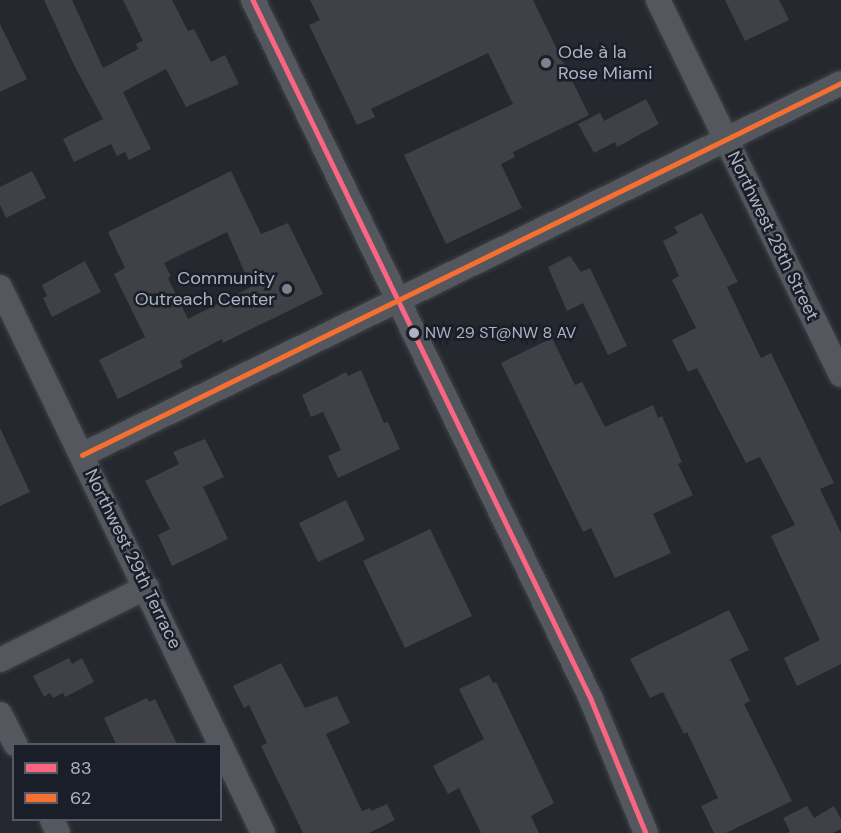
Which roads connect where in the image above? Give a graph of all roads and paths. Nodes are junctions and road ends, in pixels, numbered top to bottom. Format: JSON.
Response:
{"nodes":[{"id":1,"x":253,"y":0,"type":"edge"},
{"id":2,"x":658,"y":0,"type":"edge"},
{"id":3,"x":841,"y":84,"type":"edge"},
{"id":4,"x":726,"y":141,"type":"junction"},
{"id":5,"x":0,"y":287,"type":"edge"},
{"id":6,"x":399,"y":300,"type":"junction"},
{"id":7,"x":841,"y":375,"type":"edge"},
{"id":8,"x":82,"y":455,"type":"junction"},
{"id":9,"x":147,"y":587,"type":"junction"},
{"id":10,"x":0,"y":660,"type":"edge"},
{"id":11,"x":0,"y":714,"type":"edge"},
{"id":12,"x":14,"y":743,"type":"edge"},
{"id":13,"x":221,"y":743,"type":"edge"},
{"id":14,"x":222,"y":746,"type":"edge"},
{"id":15,"x":263,"y":833,"type":"edge"},
{"id":16,"x":646,"y":833,"type":"edge"}],
"edges":[{"from":1,"to":6,"type":"street"},
{"from":2,"to":4,"type":"street","name":"Northwest 28th Street"},
{"from":3,"to":4,"type":"street"},
{"from":4,"to":6,"type":"street"},
{"from":4,"to":7,"type":"street","name":"Northwest 28th Street"},
{"from":5,"to":8,"type":"street","name":"Northwest 29th Terrace"},
{"from":6,"to":8,"type":"street"},
{"from":6,"to":16,"type":"street"},
{"from":8,"to":9,"type":"street","name":"Northwest 29th Terrace"},
{"from":9,"to":10,"type":"street"},
{"from":9,"to":13,"type":"street","name":"Northwest 29th Terrace"},
{"from":11,"to":12,"type":"street"},
{"from":14,"to":15,"type":"street","name":"Northwest 29th Terrace"}]}
